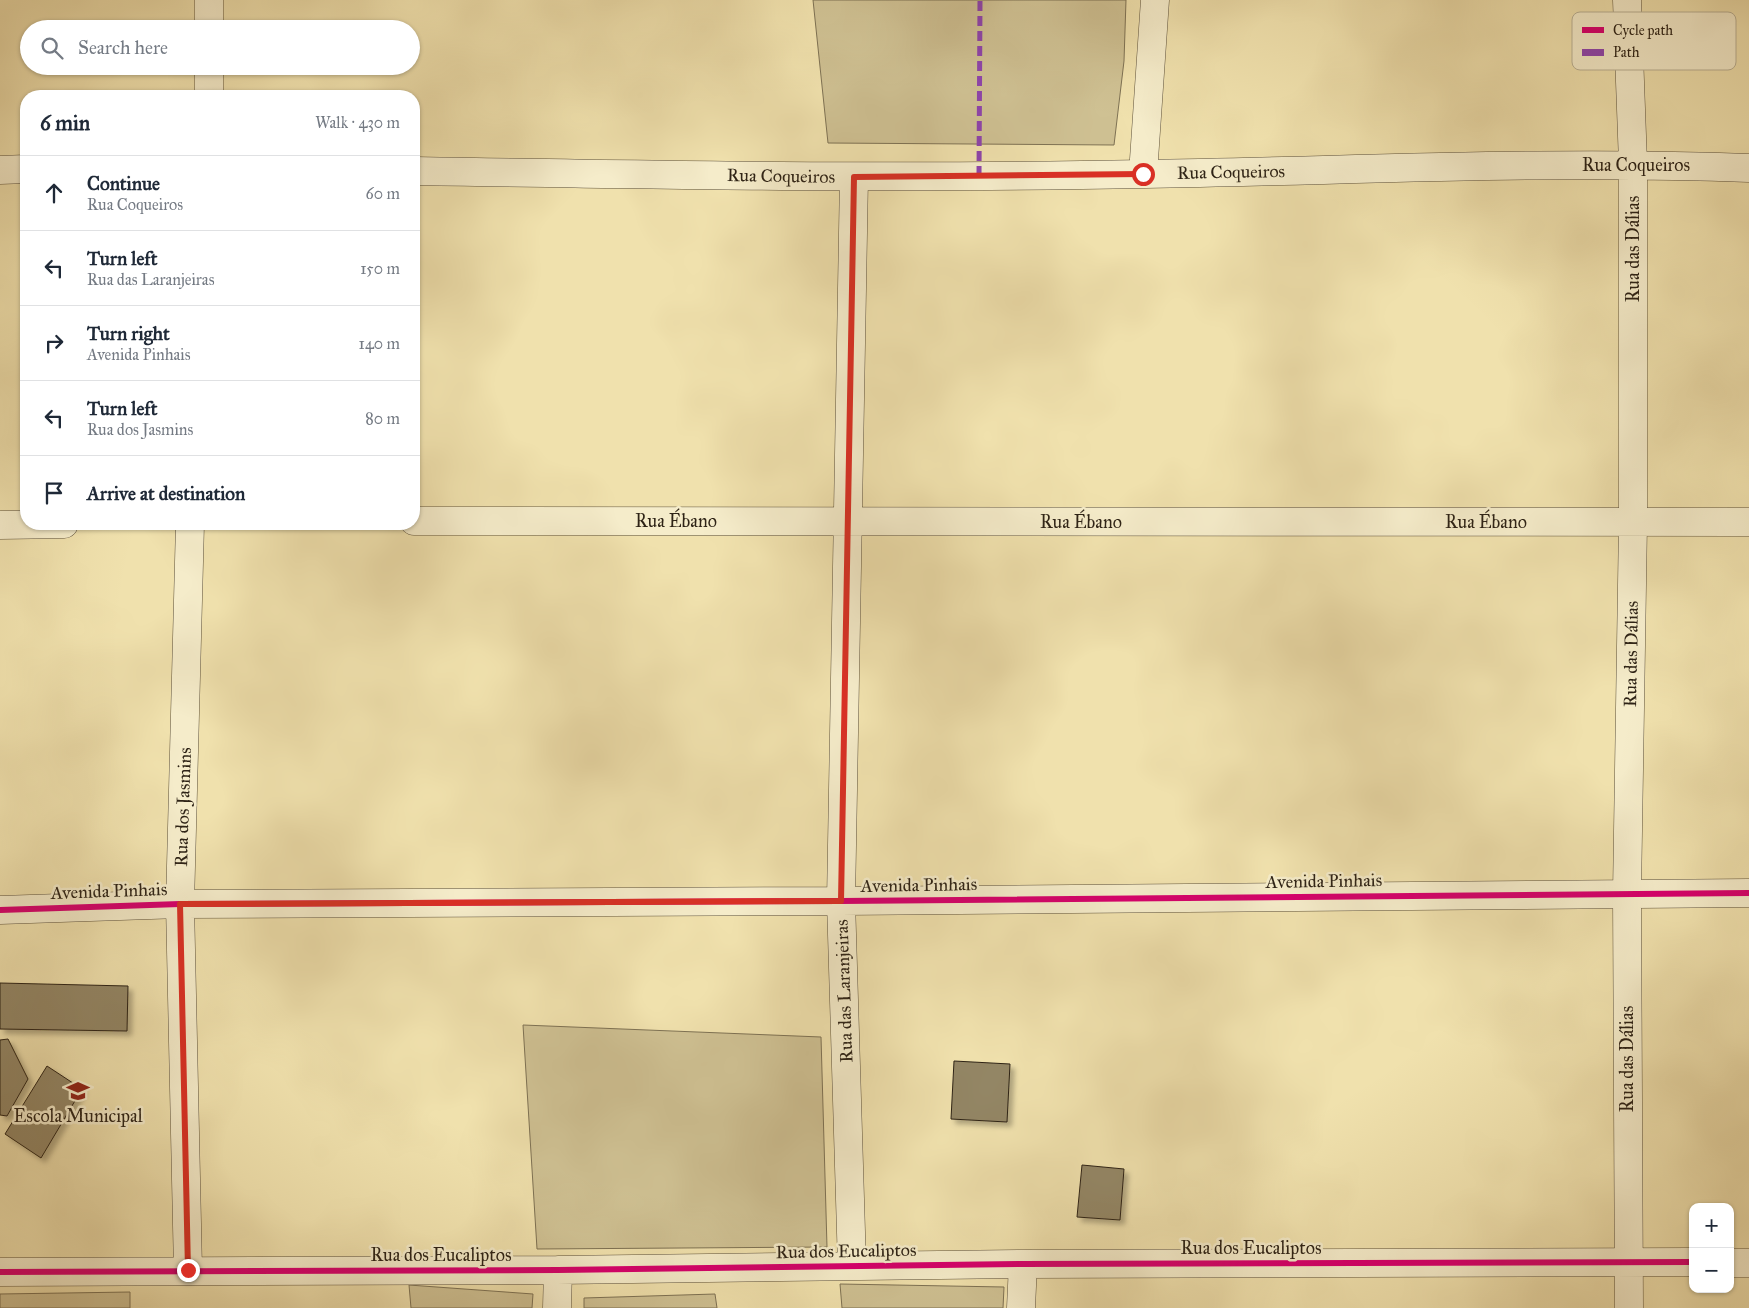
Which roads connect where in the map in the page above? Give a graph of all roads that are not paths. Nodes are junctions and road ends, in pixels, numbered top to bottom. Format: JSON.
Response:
{"nodes":[{"id":1,"x":209,"y":0,"type":"edge"},
{"id":2,"x":1155,"y":0,"type":"edge"},
{"id":3,"x":209,"y":20,"type":"edge"},
{"id":4,"x":1630,"y":70,"type":"edge"},
{"id":5,"x":209,"y":75,"type":"edge"},
{"id":6,"x":209,"y":90,"type":"edge"},
{"id":7,"x":1633,"y":163,"type":"junction"},
{"id":8,"x":1749,"y":168,"type":"edge"},
{"id":9,"x":0,"y":170,"type":"edge"},
{"id":10,"x":20,"y":170,"type":"edge"},
{"id":11,"x":420,"y":171,"type":"edge"},
{"id":12,"x":1143,"y":174,"type":"junction"},
{"id":13,"x":854,"y":177,"type":"junction"},
{"id":14,"x":420,"y":521,"type":"edge"},
{"id":15,"x":849,"y":522,"type":"junction"},
{"id":16,"x":1749,"y":522,"type":"edge"},
{"id":17,"x":1633,"y":523,"type":"junction"},
{"id":18,"x":0,"y":525,"type":"edge"},
{"id":19,"x":20,"y":525,"type":"edge"},
{"id":20,"x":190,"y":530,"type":"edge"},
{"id":21,"x":1627,"y":893,"type":"junction"},
{"id":22,"x":1749,"y":894,"type":"edge"},
{"id":23,"x":841,"y":901,"type":"junction"},
{"id":24,"x":180,"y":904,"type":"junction"},
{"id":25,"x":0,"y":910,"type":"edge"},
{"id":26,"x":1628,"y":1262,"type":"junction"},
{"id":27,"x":1689,"y":1262,"type":"edge"},
{"id":28,"x":1734,"y":1263,"type":"edge"},
{"id":29,"x":1749,"y":1263,"type":"edge"},
{"id":30,"x":1023,"y":1264,"type":"junction"},
{"id":31,"x":852,"y":1265,"type":"junction"},
{"id":32,"x":188,"y":1270,"type":"junction"},
{"id":33,"x":558,"y":1270,"type":"junction"},
{"id":34,"x":0,"y":1272,"type":"edge"},
{"id":35,"x":556,"y":1308,"type":"edge"},
{"id":36,"x":1021,"y":1308,"type":"edge"},
{"id":37,"x":1629,"y":1308,"type":"edge"}],
"edges":[{"from":1,"to":3,"type":"street"},
{"from":2,"to":12,"type":"street"},
{"from":4,"to":7,"type":"street","name":"Rua das Dálias"},
{"from":5,"to":6,"type":"street"},
{"from":7,"to":8,"type":"street","name":"Rua Coqueiros"},
{"from":7,"to":12,"type":"street","name":"Rua Coqueiros"},
{"from":7,"to":17,"type":"street","name":"Rua das Dálias"},
{"from":9,"to":10,"type":"street"},
{"from":11,"to":13,"type":"street","name":"Rua Coqueiros"},
{"from":12,"to":13,"type":"street","name":"Rua Coqueiros"},
{"from":13,"to":15,"type":"street","name":"Rua das Laranjeiras"},
{"from":14,"to":15,"type":"street","name":"Rua Ébano"},
{"from":15,"to":17,"type":"street","name":"Rua Ébano"},
{"from":15,"to":23,"type":"street","name":"Rua das Laranjeiras"},
{"from":16,"to":17,"type":"street","name":"Rua Ébano"},
{"from":17,"to":21,"type":"street","name":"Rua das Dálias"},
{"from":18,"to":19,"type":"street"},
{"from":20,"to":24,"type":"street","name":"Rua dos Jasmins"},
{"from":21,"to":22,"type":"street","name":"Avenida Pinhais"},
{"from":21,"to":23,"type":"street","name":"Avenida Pinhais"},
{"from":21,"to":26,"type":"street","name":"Rua das Dálias"},
{"from":23,"to":24,"type":"street","name":"Avenida Pinhais"},
{"from":23,"to":31,"type":"street","name":"Rua das Laranjeiras"},
{"from":24,"to":25,"type":"street","name":"Avenida Pinhais"},
{"from":24,"to":32,"type":"street","name":"Rua dos Jasmins"},
{"from":26,"to":27,"type":"street","name":"Rua dos Eucaliptos"},
{"from":26,"to":30,"type":"street","name":"Rua dos Eucaliptos"},
{"from":26,"to":37,"type":"street","name":"Rua das Dálias"},
{"from":28,"to":29,"type":"street"},
{"from":30,"to":31,"type":"street","name":"Rua dos Eucaliptos"},
{"from":30,"to":36,"type":"street"},
{"from":31,"to":33,"type":"street","name":"Rua dos Eucaliptos"},
{"from":32,"to":33,"type":"street","name":"Rua dos Eucaliptos"},
{"from":32,"to":34,"type":"street","name":"Rua dos Eucaliptos"},
{"from":33,"to":35,"type":"street"}]}
